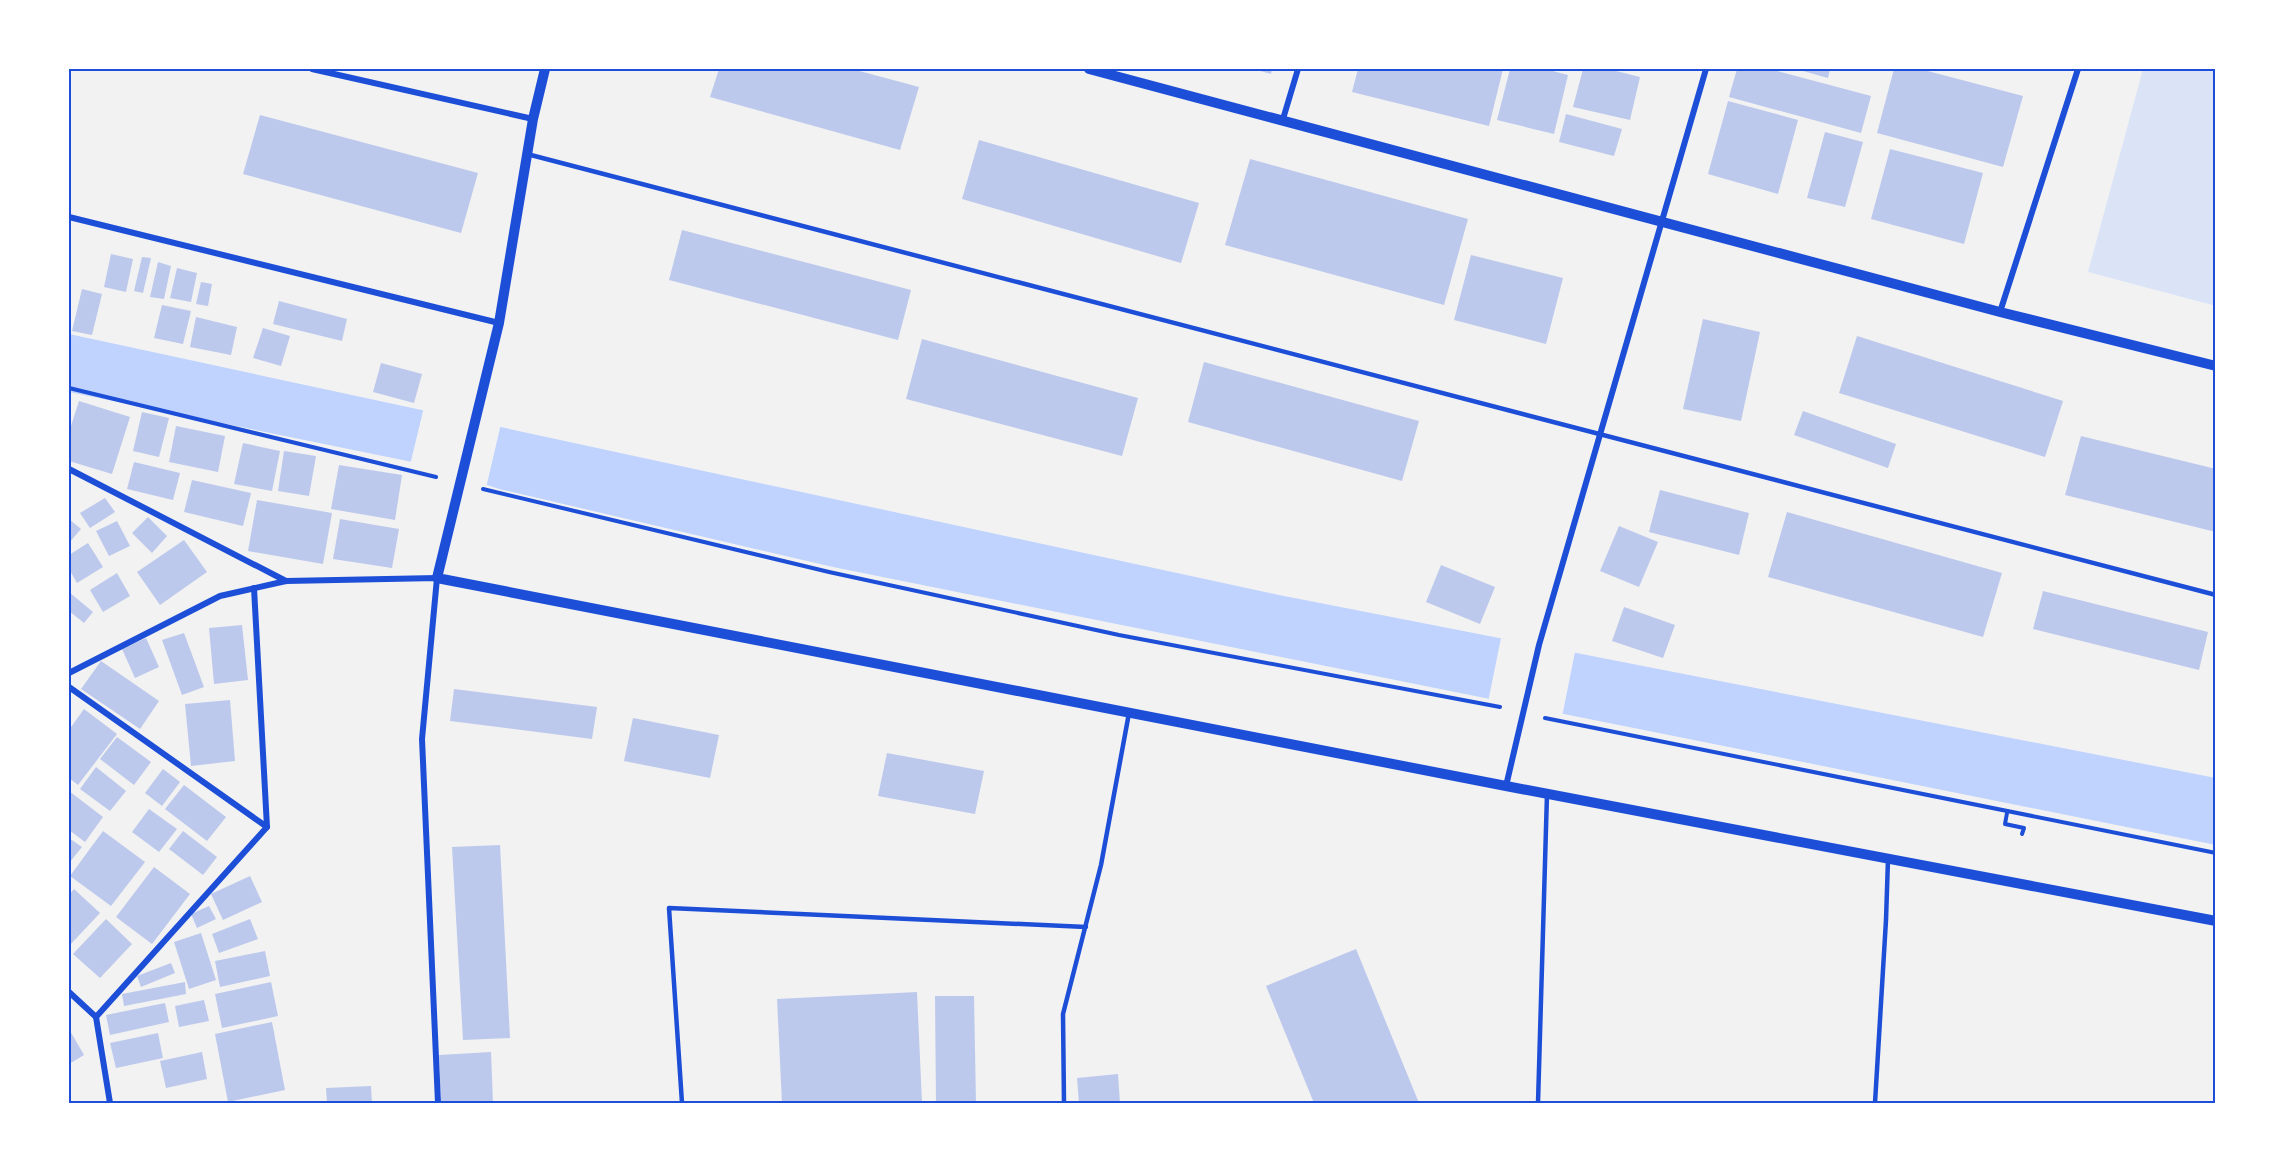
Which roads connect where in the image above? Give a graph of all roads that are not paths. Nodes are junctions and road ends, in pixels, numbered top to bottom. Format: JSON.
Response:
{"nodes":[{"id":1,"x":312,"y":69,"type":"edge"},
{"id":2,"x":545,"y":69,"type":"edge"},
{"id":3,"x":1089,"y":69,"type":"edge"},
{"id":4,"x":1298,"y":69,"type":"edge"},
{"id":5,"x":1706,"y":69,"type":"edge"},
{"id":6,"x":2078,"y":69,"type":"edge"},
{"id":7,"x":533,"y":119,"type":"junction"},
{"id":8,"x":1283,"y":119,"type":"junction"},
{"id":9,"x":526,"y":154,"type":"junction"},
{"id":10,"x":69,"y":217,"type":"edge"},
{"id":11,"x":1662,"y":221,"type":"junction"},
{"id":12,"x":2000,"y":312,"type":"junction"},
{"id":13,"x":499,"y":323,"type":"junction"},
{"id":14,"x":2216,"y":366,"type":"edge"},
{"id":15,"x":1600,"y":435,"type":"junction"},
{"id":16,"x":69,"y":469,"type":"edge"},
{"id":17,"x":437,"y":578,"type":"junction"},
{"id":18,"x":286,"y":581,"type":"junction"},
{"id":19,"x":254,"y":588,"type":"junction"},
{"id":20,"x":2216,"y":595,"type":"edge"},
{"id":21,"x":69,"y":673,"type":"edge"},
{"id":22,"x":69,"y":687,"type":"edge"},
{"id":23,"x":1129,"y":713,"type":"junction"},
{"id":24,"x":1506,"y":786,"type":"junction"},
{"id":25,"x":1547,"y":794,"type":"junction"},
{"id":26,"x":267,"y":827,"type":"junction"},
{"id":27,"x":1888,"y":859,"type":"junction"},
{"id":28,"x":2216,"y":921,"type":"edge"},
{"id":29,"x":1086,"y":927,"type":"junction"},
{"id":30,"x":69,"y":992,"type":"edge"},
{"id":31,"x":96,"y":1017,"type":"junction"},
{"id":32,"x":110,"y":1103,"type":"edge"},
{"id":33,"x":438,"y":1103,"type":"edge"},
{"id":34,"x":682,"y":1103,"type":"edge"},
{"id":35,"x":1064,"y":1103,"type":"edge"},
{"id":36,"x":1538,"y":1103,"type":"edge"},
{"id":37,"x":1875,"y":1103,"type":"edge"}],
"edges":[{"from":1,"to":7,"type":"street"},
{"from":2,"to":7,"type":"street"},
{"from":3,"to":8,"type":"street"},
{"from":4,"to":8,"type":"street"},
{"from":5,"to":11,"type":"street"},
{"from":6,"to":12,"type":"street"},
{"from":7,"to":9,"type":"street"},
{"from":8,"to":11,"type":"street"},
{"from":9,"to":13,"type":"street"},
{"from":9,"to":15,"type":"lane"},
{"from":10,"to":13,"type":"street"},
{"from":11,"to":12,"type":"street"},
{"from":11,"to":15,"type":"street"},
{"from":12,"to":14,"type":"street"},
{"from":13,"to":17,"type":"street"},
{"from":15,"to":20,"type":"lane"},
{"from":15,"to":24,"type":"street"},
{"from":16,"to":18,"type":"street"},
{"from":17,"to":18,"type":"street"},
{"from":17,"to":23,"type":"street"},
{"from":17,"to":33,"type":"street"},
{"from":18,"to":19,"type":"street"},
{"from":19,"to":21,"type":"street"},
{"from":19,"to":26,"type":"street"},
{"from":22,"to":26,"type":"street"},
{"from":23,"to":24,"type":"street"},
{"from":23,"to":29,"type":"lane"},
{"from":24,"to":25,"type":"street"},
{"from":25,"to":27,"type":"street"},
{"from":25,"to":36,"type":"lane"},
{"from":26,"to":31,"type":"street"},
{"from":27,"to":28,"type":"street"},
{"from":27,"to":37,"type":"lane"},
{"from":29,"to":34,"type":"lane"},
{"from":29,"to":35,"type":"lane"},
{"from":30,"to":31,"type":"street"},
{"from":31,"to":32,"type":"street"}]}
